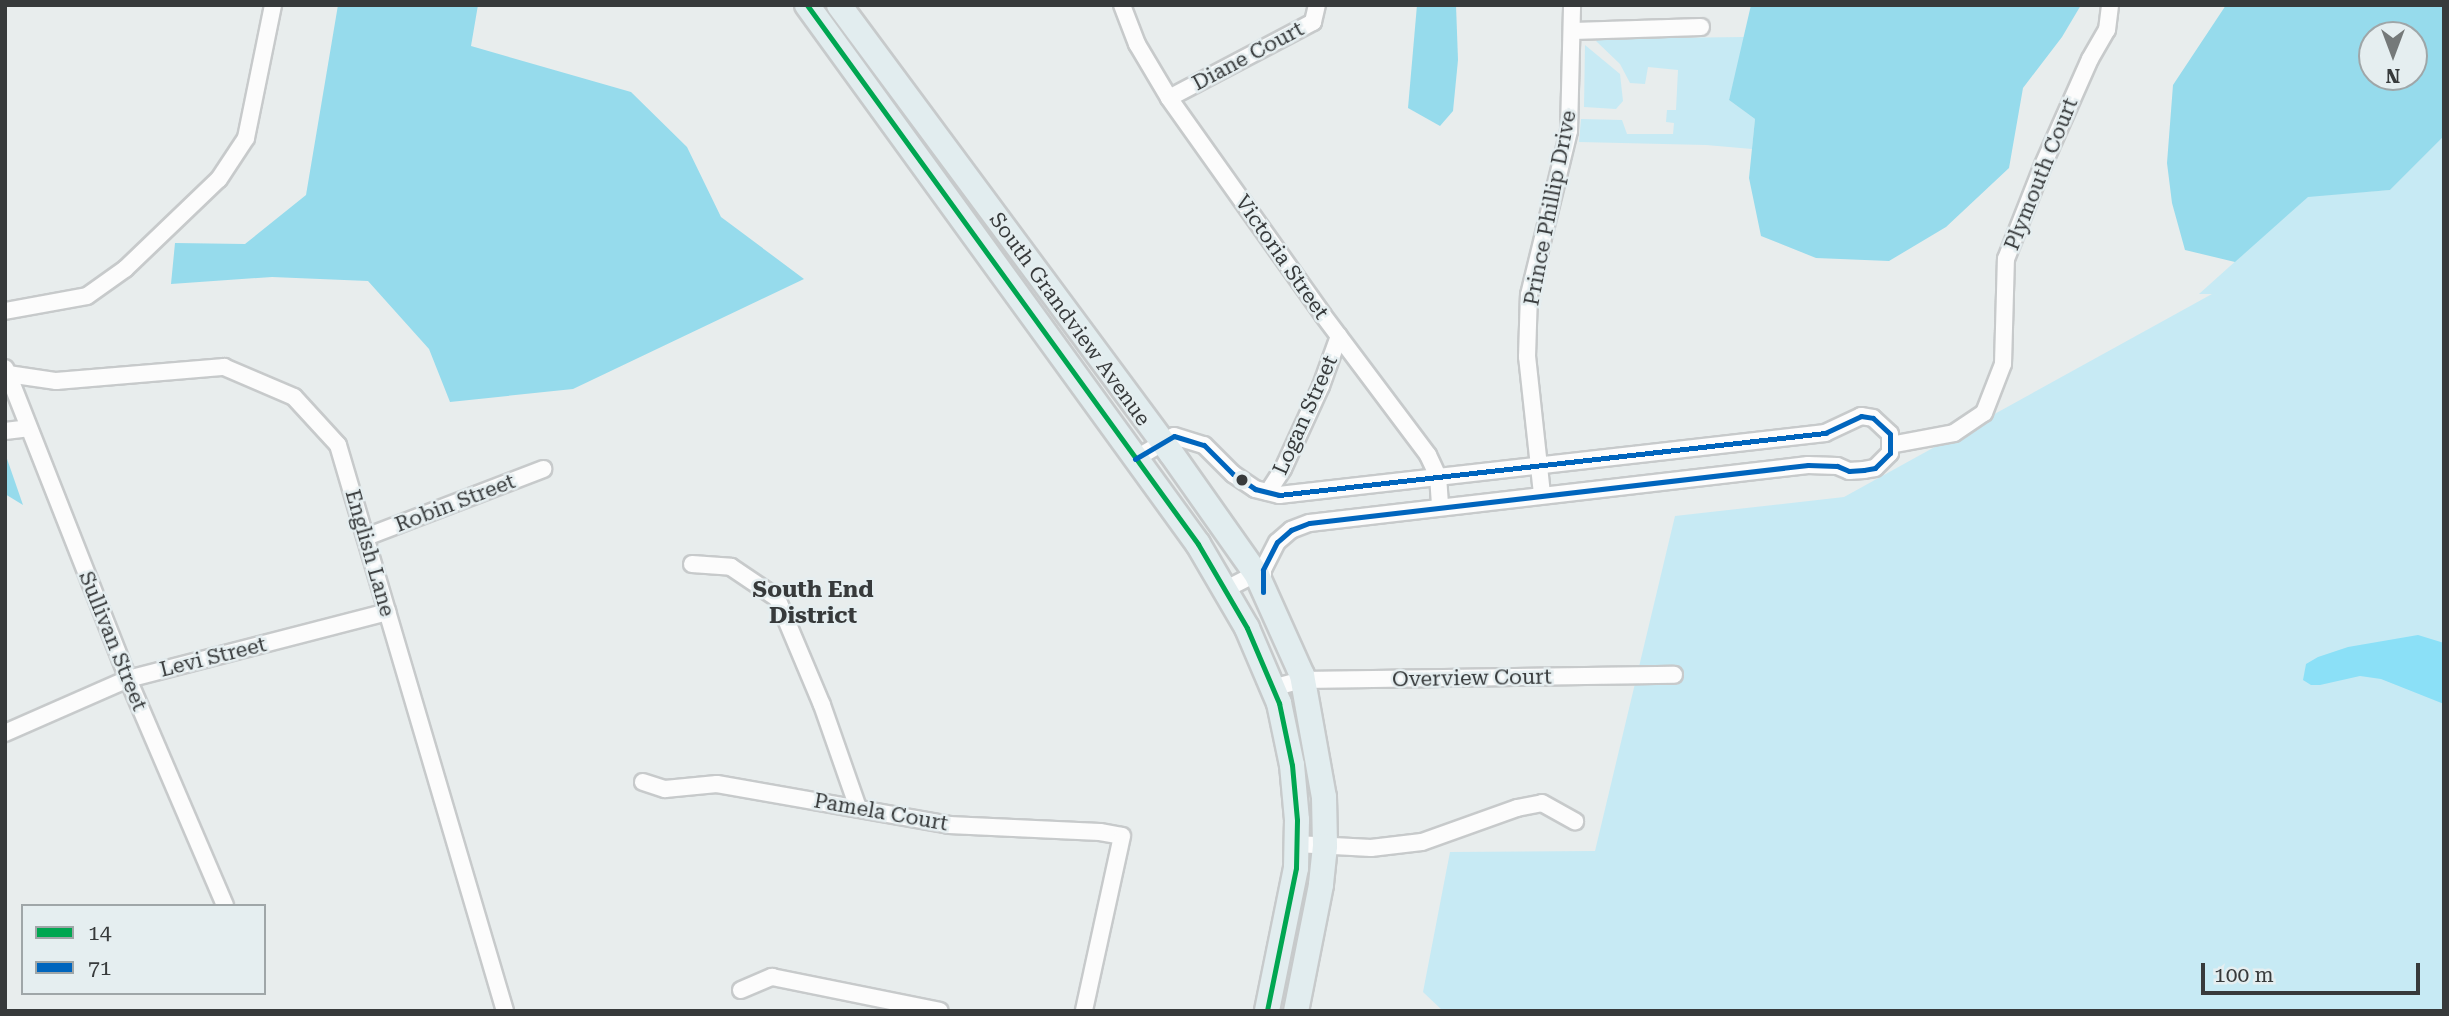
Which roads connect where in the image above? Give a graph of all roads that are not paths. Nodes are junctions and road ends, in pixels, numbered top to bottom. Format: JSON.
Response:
{"nodes":[{"id":1,"x":273,"y":5,"type":"edge"},
{"id":2,"x":807,"y":5,"type":"edge"},
{"id":3,"x":839,"y":5,"type":"edge"},
{"id":4,"x":1122,"y":5,"type":"edge"},
{"id":5,"x":1317,"y":5,"type":"edge"},
{"id":6,"x":1572,"y":5,"type":"edge"},
{"id":7,"x":2110,"y":5,"type":"edge"},
{"id":8,"x":1701,"y":27,"type":"dead end"},
{"id":9,"x":1573,"y":31,"type":"junction"},
{"id":10,"x":1169,"y":98,"type":"junction"},
{"id":11,"x":5,"y":311,"type":"edge"},
{"id":12,"x":1339,"y":336,"type":"junction"},
{"id":13,"x":7,"y":371,"type":"edge"},
{"id":14,"x":28,"y":428,"type":"junction"},
{"id":15,"x":5,"y":431,"type":"edge"},
{"id":16,"x":1165,"y":440,"type":"junction"},
{"id":17,"x":1889,"y":444,"type":"junction"},
{"id":18,"x":1428,"y":455,"type":"junction"},
{"id":19,"x":1135,"y":459,"type":"junction"},
{"id":20,"x":1539,"y":466,"type":"junction"},
{"id":21,"x":543,"y":469,"type":"dead end"},
{"id":22,"x":1471,"y":473,"type":"junction"},
{"id":23,"x":1438,"y":476,"type":"junction"},
{"id":24,"x":1338,"y":488,"type":"junction"},
{"id":25,"x":1268,"y":492,"type":"junction"},
{"id":26,"x":1542,"y":494,"type":"junction"},
{"id":27,"x":1440,"y":506,"type":"junction"},
{"id":28,"x":1343,"y":519,"type":"junction"},
{"id":29,"x":366,"y":537,"type":"junction"},
{"id":30,"x":692,"y":564,"type":"dead end"},
{"id":31,"x":1261,"y":579,"type":"junction"},
{"id":32,"x":1226,"y":589,"type":"junction"},
{"id":33,"x":387,"y":612,"type":"junction"},
{"id":34,"x":1674,"y":675,"type":"dead end"},
{"id":35,"x":128,"y":679,"type":"junction"},
{"id":36,"x":1302,"y":680,"type":"junction"},
{"id":37,"x":1272,"y":688,"type":"junction"},
{"id":38,"x":5,"y":733,"type":"edge"},
{"id":39,"x":643,"y":782,"type":"dead end"},
{"id":40,"x":858,"y":808,"type":"junction"},
{"id":41,"x":1575,"y":821,"type":"dead end"},
{"id":42,"x":1296,"y":845,"type":"junction"},
{"id":43,"x":1325,"y":846,"type":"junction"},
{"id":44,"x":225,"y":904,"type":"edge"},
{"id":45,"x":741,"y":990,"type":"dead end"},
{"id":46,"x":505,"y":1011,"type":"edge"},
{"id":47,"x":940,"y":1011,"type":"edge"},
{"id":48,"x":1084,"y":1011,"type":"edge"},
{"id":49,"x":1267,"y":1011,"type":"edge"},
{"id":50,"x":1296,"y":1011,"type":"edge"}],
"edges":[{"from":1,"to":11,"type":"street"},
{"from":2,"to":19,"type":"main road","name":"South Grandview Avenue"},
{"from":3,"to":16,"type":"main road","name":"South Grandview Avenue"},
{"from":4,"to":10,"type":"street","name":"Victoria Street"},
{"from":5,"to":10,"type":"street","name":"Diane Court"},
{"from":6,"to":9,"type":"street","name":"Prince Phillip Drive"},
{"from":7,"to":17,"type":"street","name":"Plymouth Court"},
{"from":8,"to":9,"type":"street"},
{"from":9,"to":20,"type":"street","name":"Prince Phillip Drive"},
{"from":10,"to":12,"type":"street","name":"Victoria Street"},
{"from":12,"to":18,"type":"street","name":"Victoria Street"},
{"from":12,"to":25,"type":"street","name":"Logan Street"},
{"from":13,"to":14,"type":"street","name":"Sullivan Street"},
{"from":13,"to":29,"type":"street","name":"English Lane"},
{"from":14,"to":15,"type":"street"},
{"from":14,"to":35,"type":"street","name":"Sullivan Street"},
{"from":16,"to":19,"type":"street"},
{"from":16,"to":25,"type":"street"},
{"from":16,"to":31,"type":"main road","name":"South Grandview Avenue"},
{"from":17,"to":20,"type":"street"},
{"from":17,"to":26,"type":"street"},
{"from":18,"to":22,"type":"street"},
{"from":18,"to":23,"type":"street","name":"Victoria Street"},
{"from":19,"to":32,"type":"main road","name":"South Grandview Avenue"},
{"from":20,"to":22,"type":"street"},
{"from":20,"to":26,"type":"street","name":"Prince Phillip Drive"},
{"from":21,"to":29,"type":"street","name":"Robin Street"},
{"from":22,"to":23,"type":"street"},
{"from":23,"to":24,"type":"street"},
{"from":23,"to":27,"type":"street","name":"Victoria Street"},
{"from":24,"to":25,"type":"street"},
{"from":24,"to":28,"type":"street"},
{"from":26,"to":27,"type":"street"},
{"from":27,"to":28,"type":"street"},
{"from":28,"to":31,"type":"street"},
{"from":29,"to":33,"type":"street","name":"English Lane"},
{"from":30,"to":40,"type":"street"},
{"from":31,"to":32,"type":"street"},
{"from":31,"to":36,"type":"main road","name":"South Grandview Avenue"},
{"from":32,"to":37,"type":"main road","name":"South Grandview Avenue"},
{"from":33,"to":35,"type":"street","name":"Levi Street"},
{"from":33,"to":46,"type":"street","name":"English Lane"},
{"from":34,"to":36,"type":"street","name":"Overview Court"},
{"from":35,"to":38,"type":"street","name":"Levi Street"},
{"from":35,"to":44,"type":"street","name":"Sullivan Street"},
{"from":36,"to":37,"type":"street","name":"Overview Court"},
{"from":36,"to":43,"type":"main road","name":"South Grandview Avenue"},
{"from":37,"to":42,"type":"main road","name":"South Grandview Avenue"},
{"from":39,"to":40,"type":"street","name":"Pamela Court"},
{"from":40,"to":48,"type":"street","name":"Pamela Court"},
{"from":41,"to":43,"type":"street"},
{"from":42,"to":43,"type":"street"},
{"from":42,"to":49,"type":"main road","name":"South Grandview Avenue"},
{"from":43,"to":50,"type":"main road","name":"South Grandview Avenue"},
{"from":45,"to":47,"type":"street"}]}
